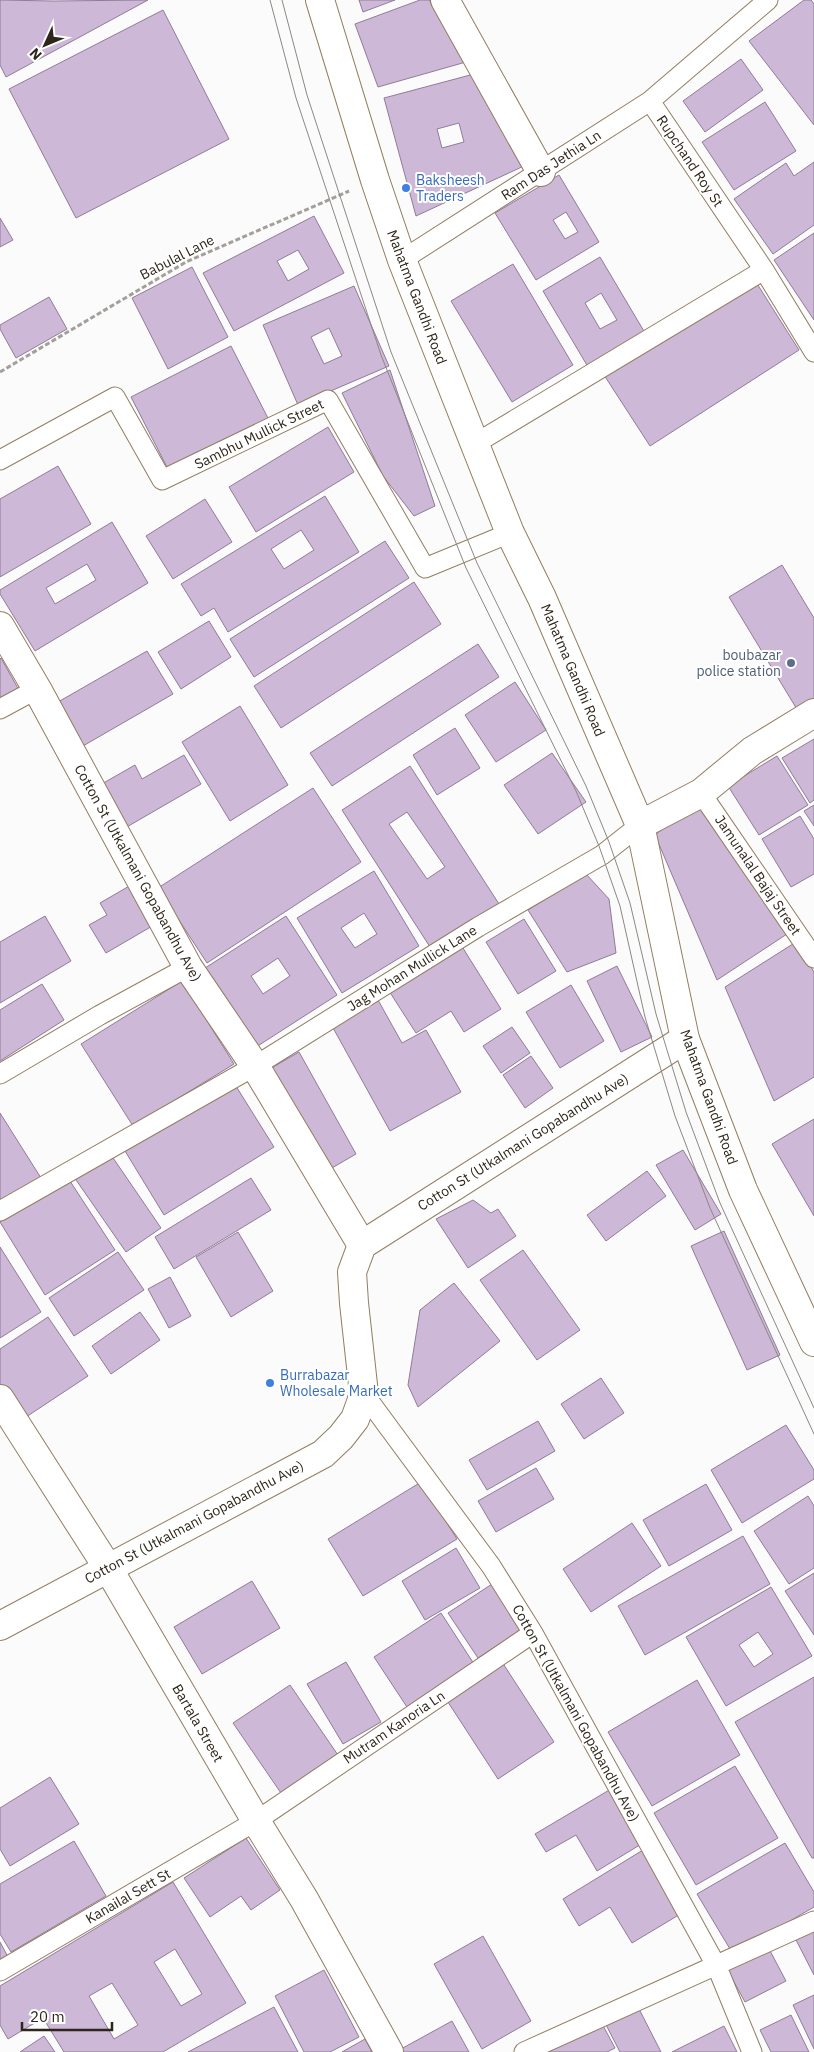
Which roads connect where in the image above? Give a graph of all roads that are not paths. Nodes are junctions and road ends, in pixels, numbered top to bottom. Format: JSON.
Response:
{"nodes":[{"id":1,"x":320,"y":0,"type":"edge"},
{"id":2,"x":445,"y":0,"type":"edge"},
{"id":3,"x":768,"y":0,"type":"edge"},
{"id":4,"x":650,"y":101,"type":"junction"},
{"id":5,"x":541,"y":172,"type":"junction"},
{"id":6,"x":402,"y":260,"type":"junction"},
{"id":7,"x":764,"y":270,"type":"junction"},
{"id":8,"x":814,"y":352,"type":"edge"},
{"id":9,"x":474,"y":445,"type":"junction"},
{"id":10,"x":0,"y":460,"type":"edge"},
{"id":11,"x":510,"y":533,"type":"junction"},
{"id":12,"x":0,"y":626,"type":"edge"},
{"id":13,"x":37,"y":689,"type":"junction"},
{"id":14,"x":0,"y":709,"type":"edge"},
{"id":15,"x":814,"y":713,"type":"edge"},
{"id":16,"x":701,"y":793,"type":"junction"},
{"id":17,"x":640,"y":825,"type":"junction"},
{"id":18,"x":814,"y":958,"type":"edge"},
{"id":19,"x":188,"y":967,"type":"junction"},
{"id":20,"x":685,"y":1039,"type":"junction"},
{"id":21,"x":255,"y":1066,"type":"junction"},
{"id":22,"x":0,"y":1074,"type":"edge"},
{"id":23,"x":0,"y":1211,"type":"edge"},
{"id":24,"x":362,"y":1244,"type":"junction"},
{"id":25,"x":814,"y":1342,"type":"edge"},
{"id":26,"x":364,"y":1394,"type":"junction"},
{"id":27,"x":0,"y":1399,"type":"edge"},
{"id":28,"x":108,"y":1568,"type":"junction"},
{"id":29,"x":0,"y":1626,"type":"edge"},
{"id":30,"x":533,"y":1633,"type":"junction"},
{"id":31,"x":256,"y":1821,"type":"junction"},
{"id":32,"x":814,"y":1921,"type":"edge"},
{"id":33,"x":717,"y":1967,"type":"junction"},
{"id":34,"x":0,"y":1970,"type":"edge"},
{"id":35,"x":389,"y":2052,"type":"edge"},
{"id":36,"x":524,"y":2052,"type":"edge"},
{"id":37,"x":752,"y":2052,"type":"edge"}],
"edges":[{"from":1,"to":6,"type":"main road","name":"Mahatma Gandhi Road"},
{"from":2,"to":5,"type":"main road"},
{"from":3,"to":4,"type":"lane","name":"Rupchand Roy St"},
{"from":4,"to":5,"type":"lane","name":"Ram Das Jethia Ln"},
{"from":4,"to":7,"type":"lane","name":"Rupchand Roy St"},
{"from":5,"to":6,"type":"lane","name":"Ram Das Jethia Ln"},
{"from":6,"to":9,"type":"main road","name":"Mahatma Gandhi Road"},
{"from":7,"to":8,"type":"lane","name":"Rupchand Roy St"},
{"from":7,"to":9,"type":"lane"},
{"from":9,"to":11,"type":"main road","name":"Mahatma Gandhi Road"},
{"from":10,"to":11,"type":"lane","name":"Sambhu Mullick Street"},
{"from":11,"to":17,"type":"main road","name":"Mahatma Gandhi Road"},
{"from":12,"to":13,"type":"main road","name":"Cotton St (Utkalmani Gopabandhu Ave)"},
{"from":13,"to":14,"type":"lane"},
{"from":13,"to":19,"type":"main road","name":"Cotton St (Utkalmani Gopabandhu Ave)"},
{"from":15,"to":16,"type":"main road","name":"Jag Mohan Mullick Lane"},
{"from":16,"to":17,"type":"main road","name":"Jag Mohan Mullick Lane"},
{"from":16,"to":18,"type":"lane","name":"Jamunalal Bajaj Street"},
{"from":17,"to":20,"type":"main road","name":"Mahatma Gandhi Road"},
{"from":17,"to":21,"type":"lane","name":"Jag Mohan Mullick Lane"},
{"from":19,"to":21,"type":"main road","name":"Cotton St (Utkalmani Gopabandhu Ave)"},
{"from":19,"to":22,"type":"lane"},
{"from":20,"to":24,"type":"main road","name":"Cotton St (Utkalmani Gopabandhu Ave)"},
{"from":20,"to":25,"type":"main road","name":"Mahatma Gandhi Road"},
{"from":21,"to":23,"type":"lane","name":"Jag Mohan Mullick Lane"},
{"from":21,"to":24,"type":"main road","name":"Cotton St (Utkalmani Gopabandhu Ave)"},
{"from":24,"to":26,"type":"main road","name":"Cotton St (Utkalmani Gopabandhu Ave)"},
{"from":26,"to":28,"type":"main road","name":"Cotton St (Utkalmani Gopabandhu Ave)"},
{"from":26,"to":30,"type":"lane","name":"Cotton St (Utkalmani Gopabandhu Ave)"},
{"from":27,"to":28,"type":"main road","name":"Bartala Street"},
{"from":28,"to":29,"type":"main road","name":"Cotton St (Utkalmani Gopabandhu Ave)"},
{"from":28,"to":31,"type":"main road","name":"Bartala Street"},
{"from":30,"to":31,"type":"lane","name":"Mutram Kanoria Ln"},
{"from":30,"to":33,"type":"lane","name":"Cotton St (Utkalmani Gopabandhu Ave)"},
{"from":31,"to":34,"type":"lane","name":"Kanailal Sett St"},
{"from":31,"to":35,"type":"main road","name":"Bartala Street"},
{"from":32,"to":33,"type":"lane"},
{"from":33,"to":36,"type":"lane"},
{"from":33,"to":37,"type":"lane","name":"Cotton St (Utkalmani Gopabandhu Ave)"}]}
